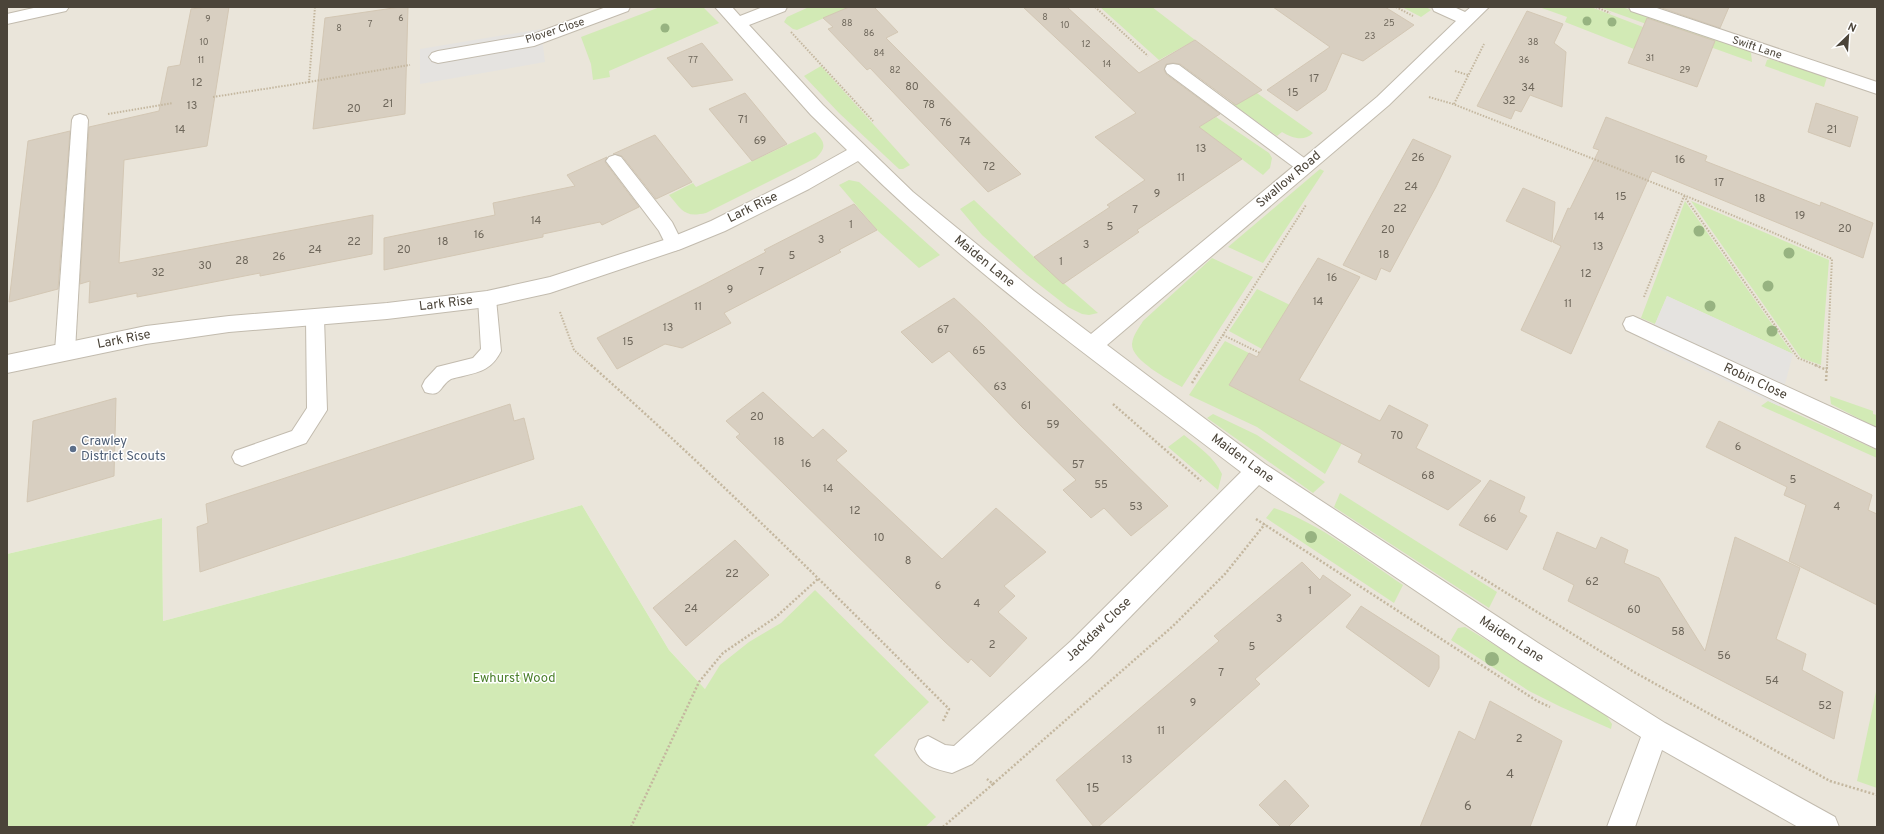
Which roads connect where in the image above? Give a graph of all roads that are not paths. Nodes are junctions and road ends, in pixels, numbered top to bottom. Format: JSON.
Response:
{"nodes":[{"id":1,"x":61,"y":7,"type":"edge"},
{"id":2,"x":622,"y":7,"type":"edge"},
{"id":3,"x":779,"y":7,"type":"edge"},
{"id":4,"x":1440,"y":7,"type":"edge"},
{"id":5,"x":1480,"y":7,"type":"edge"},
{"id":6,"x":1637,"y":7,"type":"edge"},
{"id":7,"x":730,"y":15,"type":"edge"},
{"id":8,"x":7,"y":19,"type":"edge"},
{"id":9,"x":1467,"y":20,"type":"junction"},
{"id":10,"x":438,"y":56,"type":"road end"},
{"id":11,"x":1173,"y":69,"type":"road end"},
{"id":12,"x":1877,"y":88,"type":"edge"},
{"id":13,"x":80,"y":120,"type":"road end"},
{"id":14,"x":858,"y":152,"type":"junction"},
{"id":15,"x":615,"y":161,"type":"dead end"},
{"id":16,"x":1305,"y":167,"type":"junction"},
{"id":17,"x":674,"y":244,"type":"junction"},
{"id":18,"x":487,"y":299,"type":"junction"},
{"id":19,"x":315,"y":318,"type":"junction"},
{"id":20,"x":1633,"y":324,"type":"dead end"},
{"id":21,"x":1091,"y":346,"type":"junction"},
{"id":22,"x":65,"y":351,"type":"junction"},
{"id":23,"x":7,"y":364,"type":"edge"},
{"id":24,"x":432,"y":386,"type":"dead end"},
{"id":25,"x":1877,"y":439,"type":"edge"},
{"id":26,"x":242,"y":457,"type":"dead end"},
{"id":27,"x":1257,"y":471,"type":"junction"},
{"id":28,"x":1656,"y":732,"type":"junction"},
{"id":29,"x":928,"y":749,"type":"road end"},
{"id":30,"x":1621,"y":827,"type":"edge"},
{"id":31,"x":1825,"y":827,"type":"edge"}],
"edges":[{"from":1,"to":8,"type":"lane"},
{"from":2,"to":10,"type":"street","name":"Plover Close"},
{"from":3,"to":7,"type":"street"},
{"from":4,"to":9,"type":"street"},
{"from":5,"to":9,"type":"street","name":"Swallow Road"},
{"from":6,"to":12,"type":"street","name":"Swift Lane"},
{"from":7,"to":14,"type":"street","name":"Maiden Lane"},
{"from":9,"to":16,"type":"street","name":"Swallow Road"},
{"from":11,"to":16,"type":"lane"},
{"from":13,"to":22,"type":"lane"},
{"from":14,"to":17,"type":"street","name":"Lark Rise"},
{"from":14,"to":21,"type":"street","name":"Maiden Lane"},
{"from":15,"to":17,"type":"lane"},
{"from":16,"to":21,"type":"street","name":"Swallow Road"},
{"from":17,"to":18,"type":"street","name":"Lark Rise"},
{"from":18,"to":19,"type":"street","name":"Lark Rise"},
{"from":18,"to":24,"type":"lane"},
{"from":19,"to":22,"type":"street","name":"Lark Rise"},
{"from":19,"to":26,"type":"lane"},
{"from":20,"to":25,"type":"street","name":"Robin Close"},
{"from":21,"to":27,"type":"street","name":"Maiden Lane"},
{"from":22,"to":23,"type":"street","name":"Lark Rise"},
{"from":27,"to":28,"type":"street","name":"Maiden Lane"},
{"from":27,"to":29,"type":"street","name":"Jackdaw Close"},
{"from":28,"to":30,"type":"street"},
{"from":28,"to":31,"type":"street","name":"Maiden Lane"}]}
